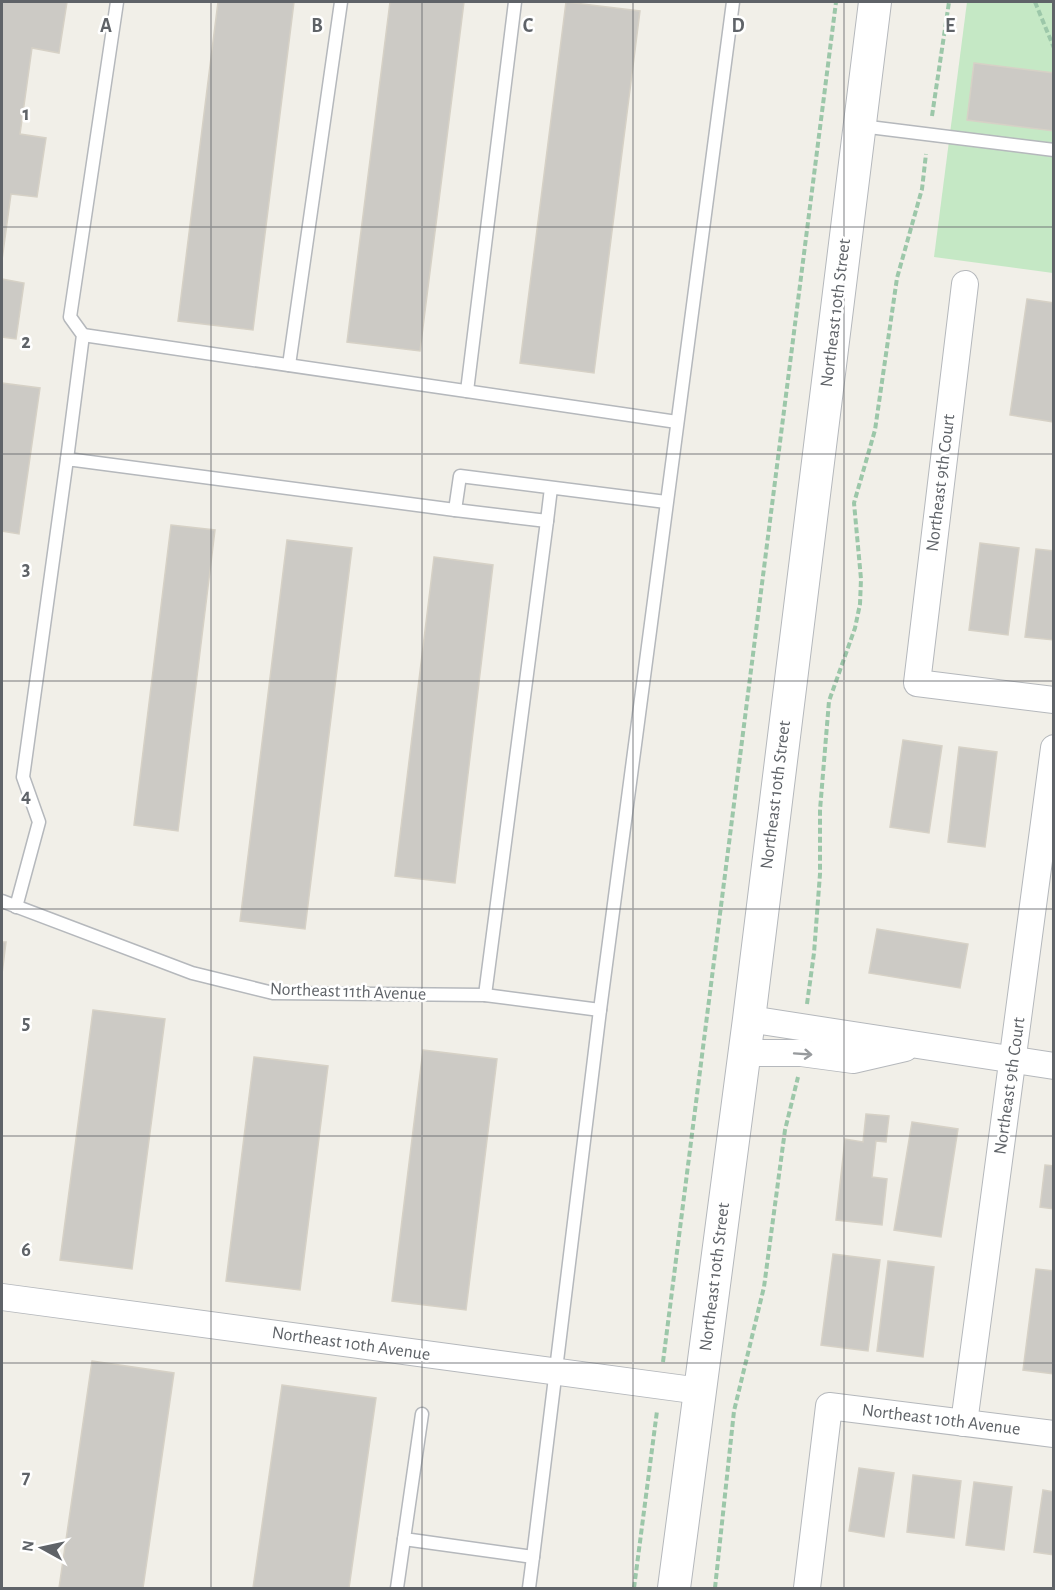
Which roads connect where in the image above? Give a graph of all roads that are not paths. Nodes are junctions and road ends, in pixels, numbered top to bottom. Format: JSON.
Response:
{"nodes":[{"id":1,"x":117,"y":2,"type":"edge"},
{"id":2,"x":340,"y":2,"type":"edge"},
{"id":3,"x":515,"y":2,"type":"edge"},
{"id":4,"x":733,"y":2,"type":"edge"},
{"id":5,"x":875,"y":2,"type":"edge"},
{"id":6,"x":859,"y":126,"type":"junction"},
{"id":7,"x":1053,"y":150,"type":"edge"},
{"id":8,"x":965,"y":284,"type":"dead end"},
{"id":9,"x":83,"y":335,"type":"junction"},
{"id":10,"x":289,"y":365,"type":"junction"},
{"id":11,"x":467,"y":391,"type":"junction"},
{"id":12,"x":677,"y":422,"type":"junction"},
{"id":13,"x":67,"y":459,"type":"junction"},
{"id":14,"x":551,"y":488,"type":"junction"},
{"id":15,"x":666,"y":502,"type":"junction"},
{"id":16,"x":454,"y":510,"type":"junction"},
{"id":17,"x":547,"y":521,"type":"junction"},
{"id":18,"x":1053,"y":700,"type":"edge"},
{"id":19,"x":1053,"y":748,"type":"edge"},
{"id":20,"x":2,"y":901,"type":"edge"},
{"id":21,"x":16,"y":908,"type":"junction"},
{"id":22,"x":485,"y":995,"type":"junction"},
{"id":23,"x":600,"y":1010,"type":"junction"},
{"id":24,"x":748,"y":1019,"type":"junction"},
{"id":25,"x":920,"y":1045,"type":"junction"},
{"id":26,"x":744,"y":1053,"type":"junction"},
{"id":27,"x":1013,"y":1061,"type":"junction"},
{"id":28,"x":1053,"y":1066,"type":"edge"},
{"id":29,"x":2,"y":1297,"type":"edge"},
{"id":30,"x":556,"y":1371,"type":"junction"},
{"id":31,"x":700,"y":1391,"type":"junction"},
{"id":32,"x":422,"y":1414,"type":"dead end"},
{"id":33,"x":964,"y":1423,"type":"junction"},
{"id":34,"x":1053,"y":1434,"type":"edge"},
{"id":35,"x":404,"y":1539,"type":"junction"},
{"id":36,"x":533,"y":1557,"type":"junction"},
{"id":37,"x":397,"y":1588,"type":"edge"},
{"id":38,"x":529,"y":1588,"type":"edge"},
{"id":39,"x":674,"y":1588,"type":"edge"},
{"id":40,"x":807,"y":1588,"type":"edge"}],
"edges":[{"from":1,"to":9,"type":"lane"},
{"from":2,"to":10,"type":"lane"},
{"from":3,"to":11,"type":"lane"},
{"from":4,"to":12,"type":"lane"},
{"from":5,"to":6,"type":"street","name":"Northeast 10th Street"},
{"from":6,"to":7,"type":"lane"},
{"from":6,"to":24,"type":"street","name":"Northeast 10th Street"},
{"from":8,"to":18,"type":"street","name":"Northeast 9th Court"},
{"from":9,"to":10,"type":"lane"},
{"from":9,"to":13,"type":"lane"},
{"from":10,"to":11,"type":"lane"},
{"from":11,"to":12,"type":"lane"},
{"from":12,"to":15,"type":"lane"},
{"from":13,"to":16,"type":"lane"},
{"from":13,"to":21,"type":"lane"},
{"from":14,"to":15,"type":"lane"},
{"from":14,"to":16,"type":"lane"},
{"from":14,"to":17,"type":"lane"},
{"from":15,"to":23,"type":"lane"},
{"from":16,"to":17,"type":"lane"},
{"from":17,"to":22,"type":"lane"},
{"from":19,"to":27,"type":"street","name":"Northeast 9th Court"},
{"from":20,"to":21,"type":"lane","name":"Northeast 11th Avenue"},
{"from":21,"to":22,"type":"lane","name":"Northeast 11th Avenue"},
{"from":22,"to":23,"type":"lane","name":"Northeast 11th Avenue"},
{"from":23,"to":30,"type":"lane"},
{"from":24,"to":25,"type":"street"},
{"from":24,"to":26,"type":"street","name":"Northeast 10th Street"},
{"from":26,"to":25,"type":"street","one_way":true},
{"from":25,"to":27,"type":"street"},
{"from":26,"to":31,"type":"street","name":"Northeast 10th Street"},
{"from":27,"to":28,"type":"street"},
{"from":27,"to":33,"type":"street","name":"Northeast 9th Court"},
{"from":29,"to":30,"type":"street","name":"Northeast 10th Avenue"},
{"from":30,"to":31,"type":"street","name":"Northeast 10th Avenue"},
{"from":30,"to":36,"type":"lane"},
{"from":31,"to":39,"type":"street","name":"Northeast 10th Street"},
{"from":32,"to":35,"type":"lane"},
{"from":33,"to":34,"type":"street","name":"Northeast 10th Avenue"},
{"from":33,"to":40,"type":"street","name":"Northeast 10th Avenue"},
{"from":35,"to":36,"type":"lane"},
{"from":35,"to":37,"type":"lane"},
{"from":36,"to":38,"type":"lane"}]}
